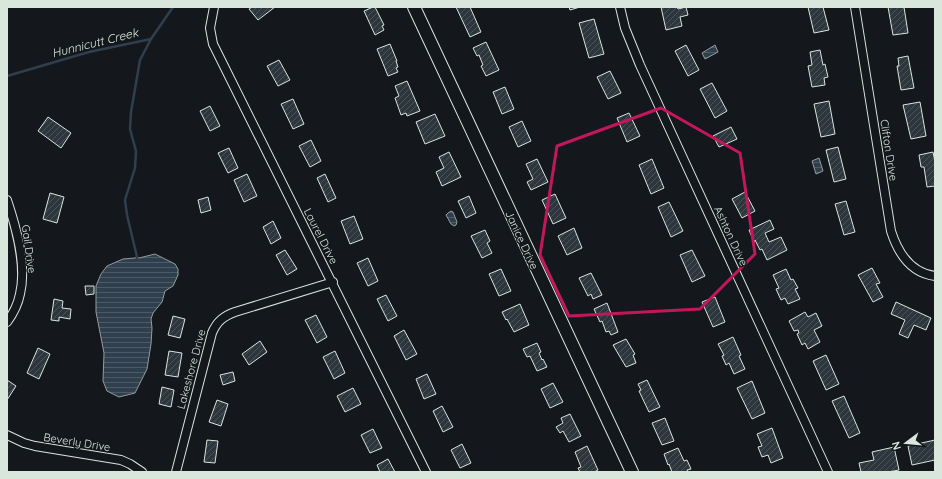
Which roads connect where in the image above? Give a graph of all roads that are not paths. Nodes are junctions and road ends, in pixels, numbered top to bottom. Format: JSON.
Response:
{"nodes":[{"id":1,"x":214,"y":7,"type":"edge"},
{"id":2,"x":414,"y":7,"type":"edge"},
{"id":3,"x":620,"y":7,"type":"edge"},
{"id":4,"x":855,"y":7,"type":"edge"},
{"id":5,"x":7,"y":200,"type":"edge"},
{"id":6,"x":935,"y":276,"type":"edge"},
{"id":7,"x":332,"y":282,"type":"junction"},
{"id":8,"x":7,"y":322,"type":"edge"},
{"id":9,"x":7,"y":435,"type":"edge"},
{"id":10,"x":142,"y":472,"type":"edge"},
{"id":11,"x":176,"y":472,"type":"edge"},
{"id":12,"x":426,"y":472,"type":"edge"},
{"id":13,"x":632,"y":472,"type":"edge"},
{"id":14,"x":828,"y":472,"type":"edge"}],
"edges":[{"from":1,"to":7,"type":"street","name":"Laurel Drive"},
{"from":2,"to":13,"type":"street","name":"Janice Drive"},
{"from":3,"to":14,"type":"street","name":"Ashton Drive"},
{"from":4,"to":6,"type":"street","name":"Clifton Drive"},
{"from":5,"to":8,"type":"street","name":"Gail Drive"},
{"from":7,"to":11,"type":"street","name":"Lakeshore Drive"},
{"from":7,"to":12,"type":"street","name":"Laurel Drive"},
{"from":9,"to":10,"type":"street","name":"Beverly Drive"}]}
